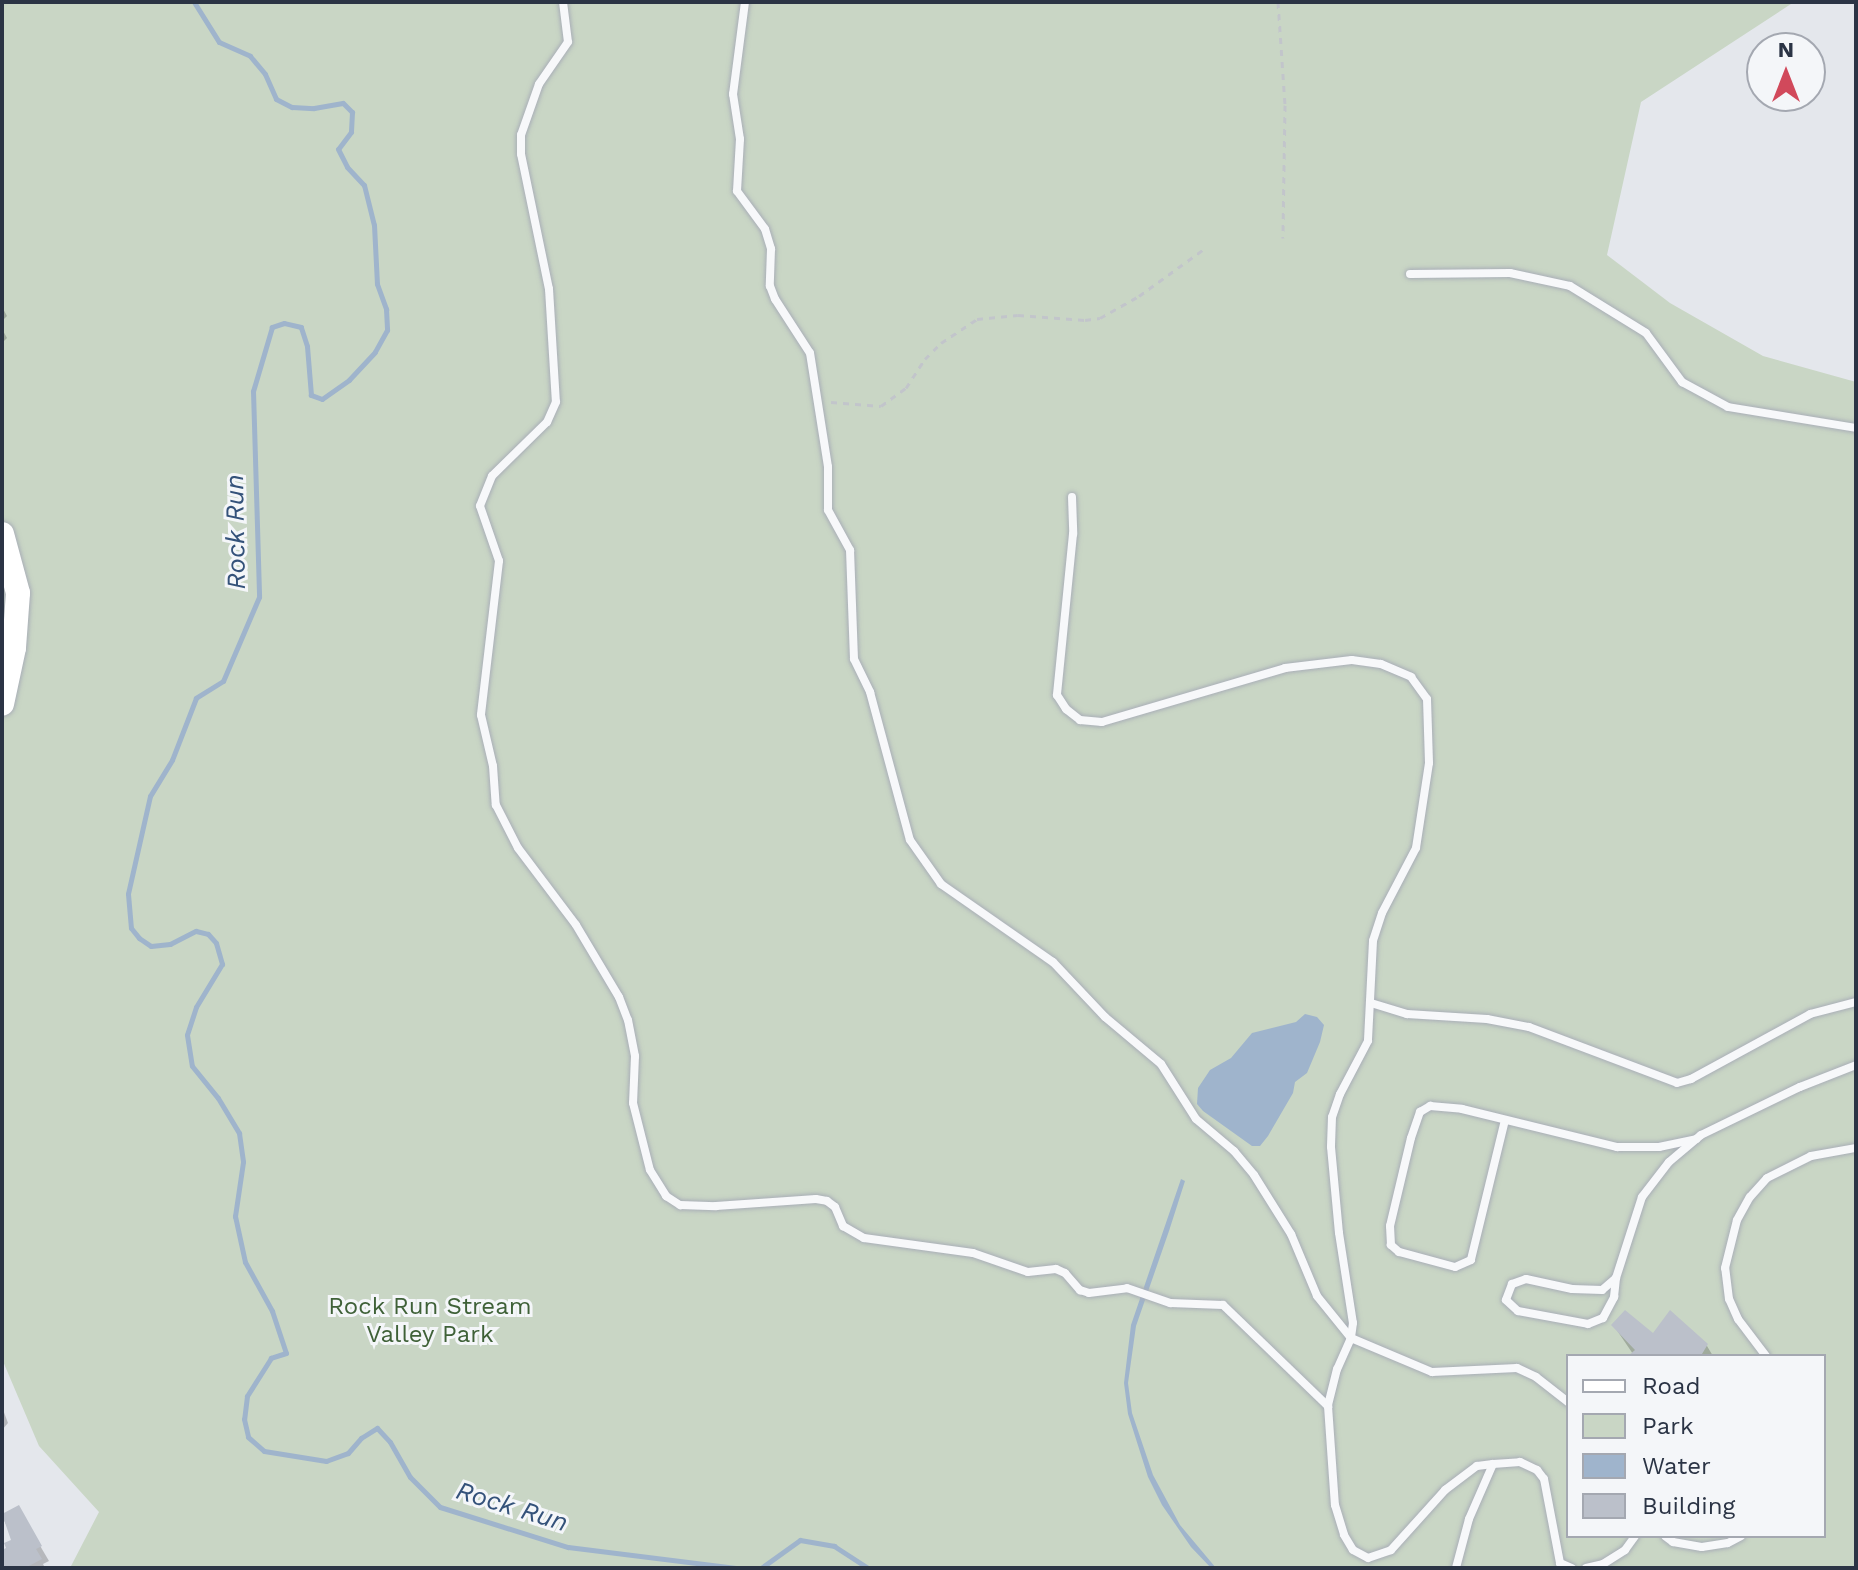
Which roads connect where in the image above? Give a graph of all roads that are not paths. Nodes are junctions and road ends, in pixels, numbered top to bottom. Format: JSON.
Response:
{"nodes":[{"id":1,"x":563,"y":2,"type":"edge"},
{"id":2,"x":745,"y":2,"type":"edge"},
{"id":3,"x":1410,"y":274,"type":"dead end"},
{"id":4,"x":1856,"y":428,"type":"edge"},
{"id":5,"x":1072,"y":497,"type":"dead end"},
{"id":6,"x":2,"y":534,"type":"edge"},
{"id":7,"x":2,"y":704,"type":"edge"},
{"id":8,"x":1856,"y":1002,"type":"edge"},
{"id":9,"x":1371,"y":1003,"type":"junction"},
{"id":10,"x":1856,"y":1065,"type":"edge"},
{"id":11,"x":1505,"y":1120,"type":"junction"},
{"id":12,"x":1696,"y":1139,"type":"junction"},
{"id":13,"x":1856,"y":1148,"type":"edge"},
{"id":14,"x":1616,"y":1278,"type":"junction"},
{"id":15,"x":1351,"y":1338,"type":"junction"},
{"id":16,"x":1764,"y":1354,"type":"edge"},
{"id":17,"x":1566,"y":1400,"type":"edge"},
{"id":18,"x":1328,"y":1406,"type":"junction"},
{"id":19,"x":1493,"y":1464,"type":"junction"},
{"id":20,"x":1633,"y":1538,"type":"edge"},
{"id":21,"x":1668,"y":1538,"type":"edge"},
{"id":22,"x":1737,"y":1538,"type":"edge"},
{"id":23,"x":1456,"y":1568,"type":"edge"},
{"id":24,"x":1572,"y":1568,"type":"edge"},
{"id":25,"x":1586,"y":1568,"type":"edge"}],
"edges":[{"from":1,"to":18,"type":"lane"},
{"from":2,"to":15,"type":"lane"},
{"from":3,"to":4,"type":"lane"},
{"from":5,"to":9,"type":"lane"},
{"from":6,"to":7,"type":"street"},
{"from":8,"to":9,"type":"lane"},
{"from":9,"to":15,"type":"lane"},
{"from":10,"to":12,"type":"lane"},
{"from":11,"to":11,"type":"lane"},
{"from":11,"to":12,"type":"lane"},
{"from":12,"to":14,"type":"lane"},
{"from":13,"to":16,"type":"lane"},
{"from":14,"to":14,"type":"lane"},
{"from":15,"to":17,"type":"lane"},
{"from":15,"to":18,"type":"lane"},
{"from":18,"to":19,"type":"lane"},
{"from":19,"to":23,"type":"lane"},
{"from":19,"to":24,"type":"lane"},
{"from":20,"to":25,"type":"lane"},
{"from":21,"to":22,"type":"lane"}]}
